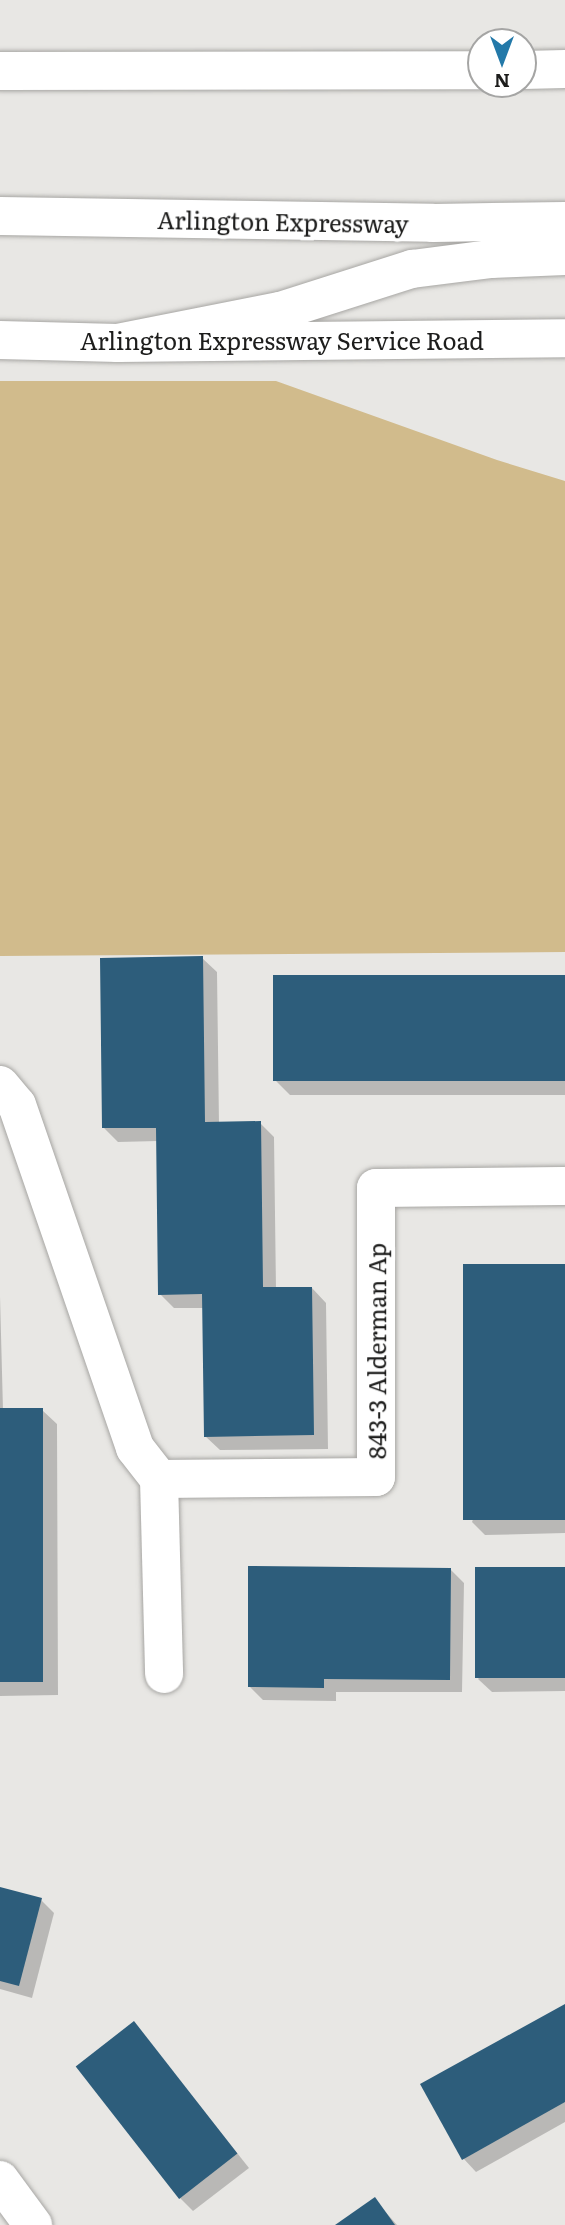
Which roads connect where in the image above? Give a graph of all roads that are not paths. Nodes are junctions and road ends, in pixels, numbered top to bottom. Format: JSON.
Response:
{"nodes":[{"id":1,"x":565,"y":69,"type":"edge"},
{"id":2,"x":467,"y":70,"type":"edge"},
{"id":3,"x":537,"y":70,"type":"edge"},
{"id":4,"x":0,"y":71,"type":"edge"},
{"id":5,"x":0,"y":216,"type":"edge"},
{"id":6,"x":565,"y":221,"type":"edge"},
{"id":7,"x":565,"y":256,"type":"edge"},
{"id":8,"x":565,"y":338,"type":"edge"},
{"id":9,"x":0,"y":340,"type":"edge"},
{"id":10,"x":118,"y":343,"type":"junction"},
{"id":11,"x":0,"y":1084,"type":"edge"},
{"id":12,"x":565,"y":1186,"type":"edge"},
{"id":13,"x":159,"y":1479,"type":"junction"},
{"id":14,"x":164,"y":1674,"type":"dead end"},
{"id":15,"x":0,"y":2180,"type":"edge"},
{"id":16,"x":33,"y":2225,"type":"edge"}],
"edges":[{"from":1,"to":3,"type":"main road"},
{"from":2,"to":4,"type":"main road"},
{"from":5,"to":6,"type":"main road","name":"Arlington Expressway"},
{"from":7,"to":10,"type":"main road"},
{"from":8,"to":10,"type":"main road","name":"Arlington Expressway Service Road"},
{"from":9,"to":10,"type":"main road","name":"Arlington Expressway Service Road"},
{"from":11,"to":13,"type":"main road"},
{"from":12,"to":13,"type":"main road","name":"843-3 Alderman Ap"},
{"from":13,"to":14,"type":"main road"},
{"from":15,"to":16,"type":"main road"}]}
